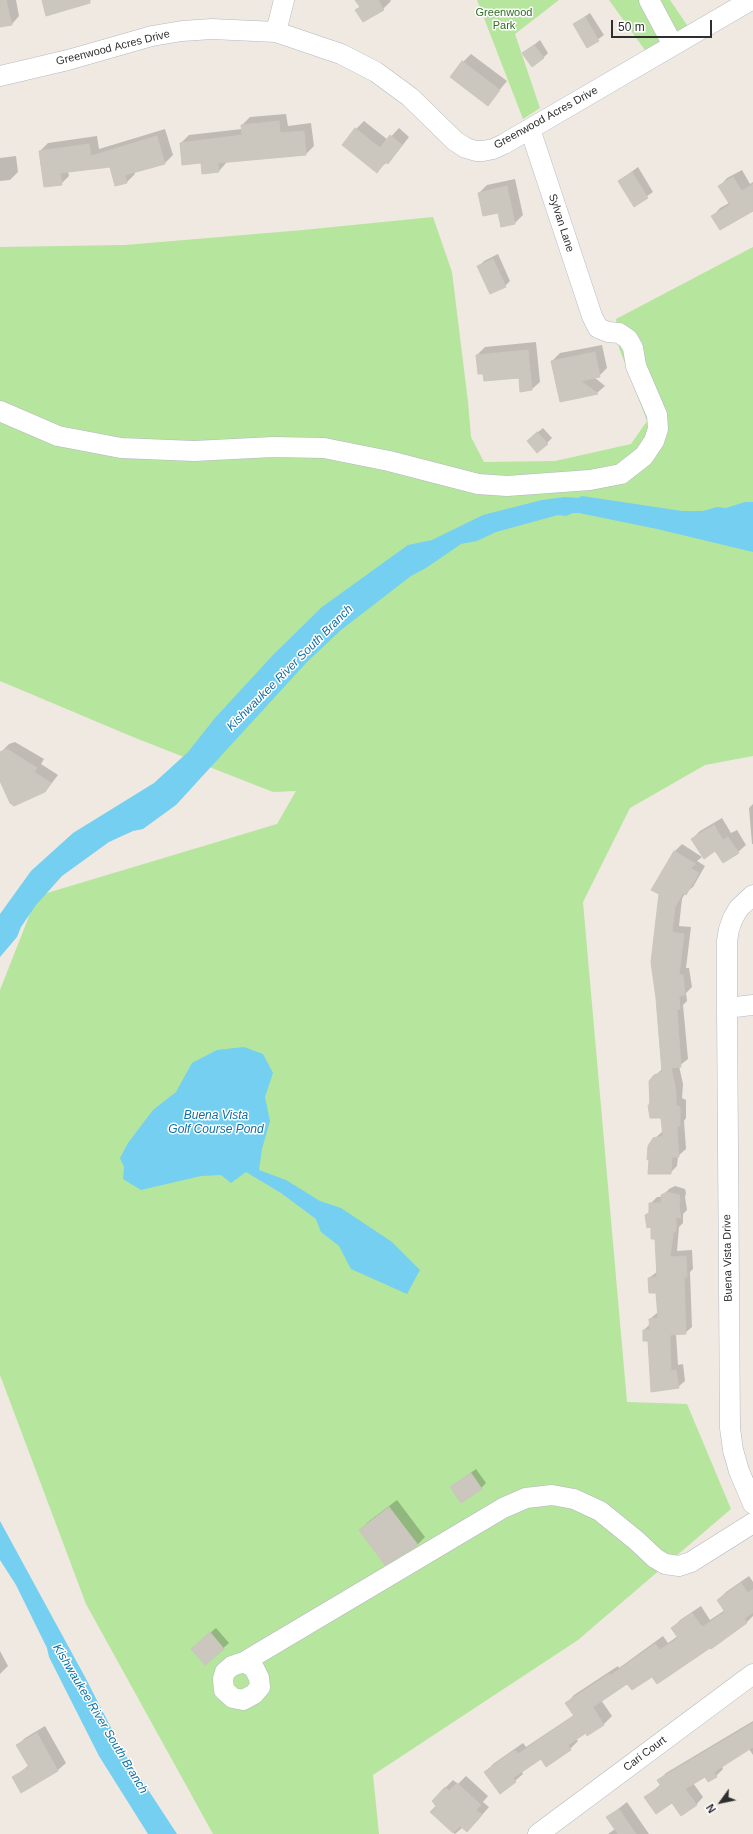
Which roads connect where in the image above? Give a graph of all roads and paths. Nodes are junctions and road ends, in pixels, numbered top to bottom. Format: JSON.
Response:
{"nodes":[{"id":1,"x":284,"y":0,"type":"edge"},
{"id":2,"x":649,"y":0,"type":"edge"},
{"id":3,"x":751,"y":0,"type":"edge"},
{"id":4,"x":276,"y":32,"type":"junction"},
{"id":5,"x":673,"y":45,"type":"junction"},
{"id":6,"x":0,"y":76,"type":"edge"},
{"id":7,"x":530,"y":129,"type":"junction"},
{"id":8,"x":0,"y":411,"type":"edge"},
{"id":9,"x":753,"y":895,"type":"edge"},
{"id":10,"x":753,"y":1005,"type":"edge"},
{"id":11,"x":727,"y":1008,"type":"junction"},
{"id":12,"x":753,"y":1504,"type":"edge"},
{"id":13,"x":753,"y":1523,"type":"edge"},
{"id":14,"x":244,"y":1662,"type":"dead end"},
{"id":15,"x":753,"y":1674,"type":"edge"},
{"id":16,"x":538,"y":1834,"type":"edge"}],
"edges":[{"from":1,"to":4,"type":"street"},
{"from":2,"to":5,"type":"street"},
{"from":3,"to":5,"type":"street","name":"Greenwood Acres Drive"},
{"from":4,"to":6,"type":"street","name":"Greenwood Acres Drive"},
{"from":4,"to":7,"type":"street","name":"Greenwood Acres Drive"},
{"from":5,"to":7,"type":"street","name":"Greenwood Acres Drive"},
{"from":7,"to":8,"type":"street","name":"Sylvan Lane"},
{"from":9,"to":11,"type":"street","name":"Buena Vista Drive"},
{"from":10,"to":11,"type":"street"},
{"from":11,"to":12,"type":"street","name":"Buena Vista Drive"},
{"from":13,"to":14,"type":"street"},
{"from":15,"to":16,"type":"street","name":"Cari Court"}]}
